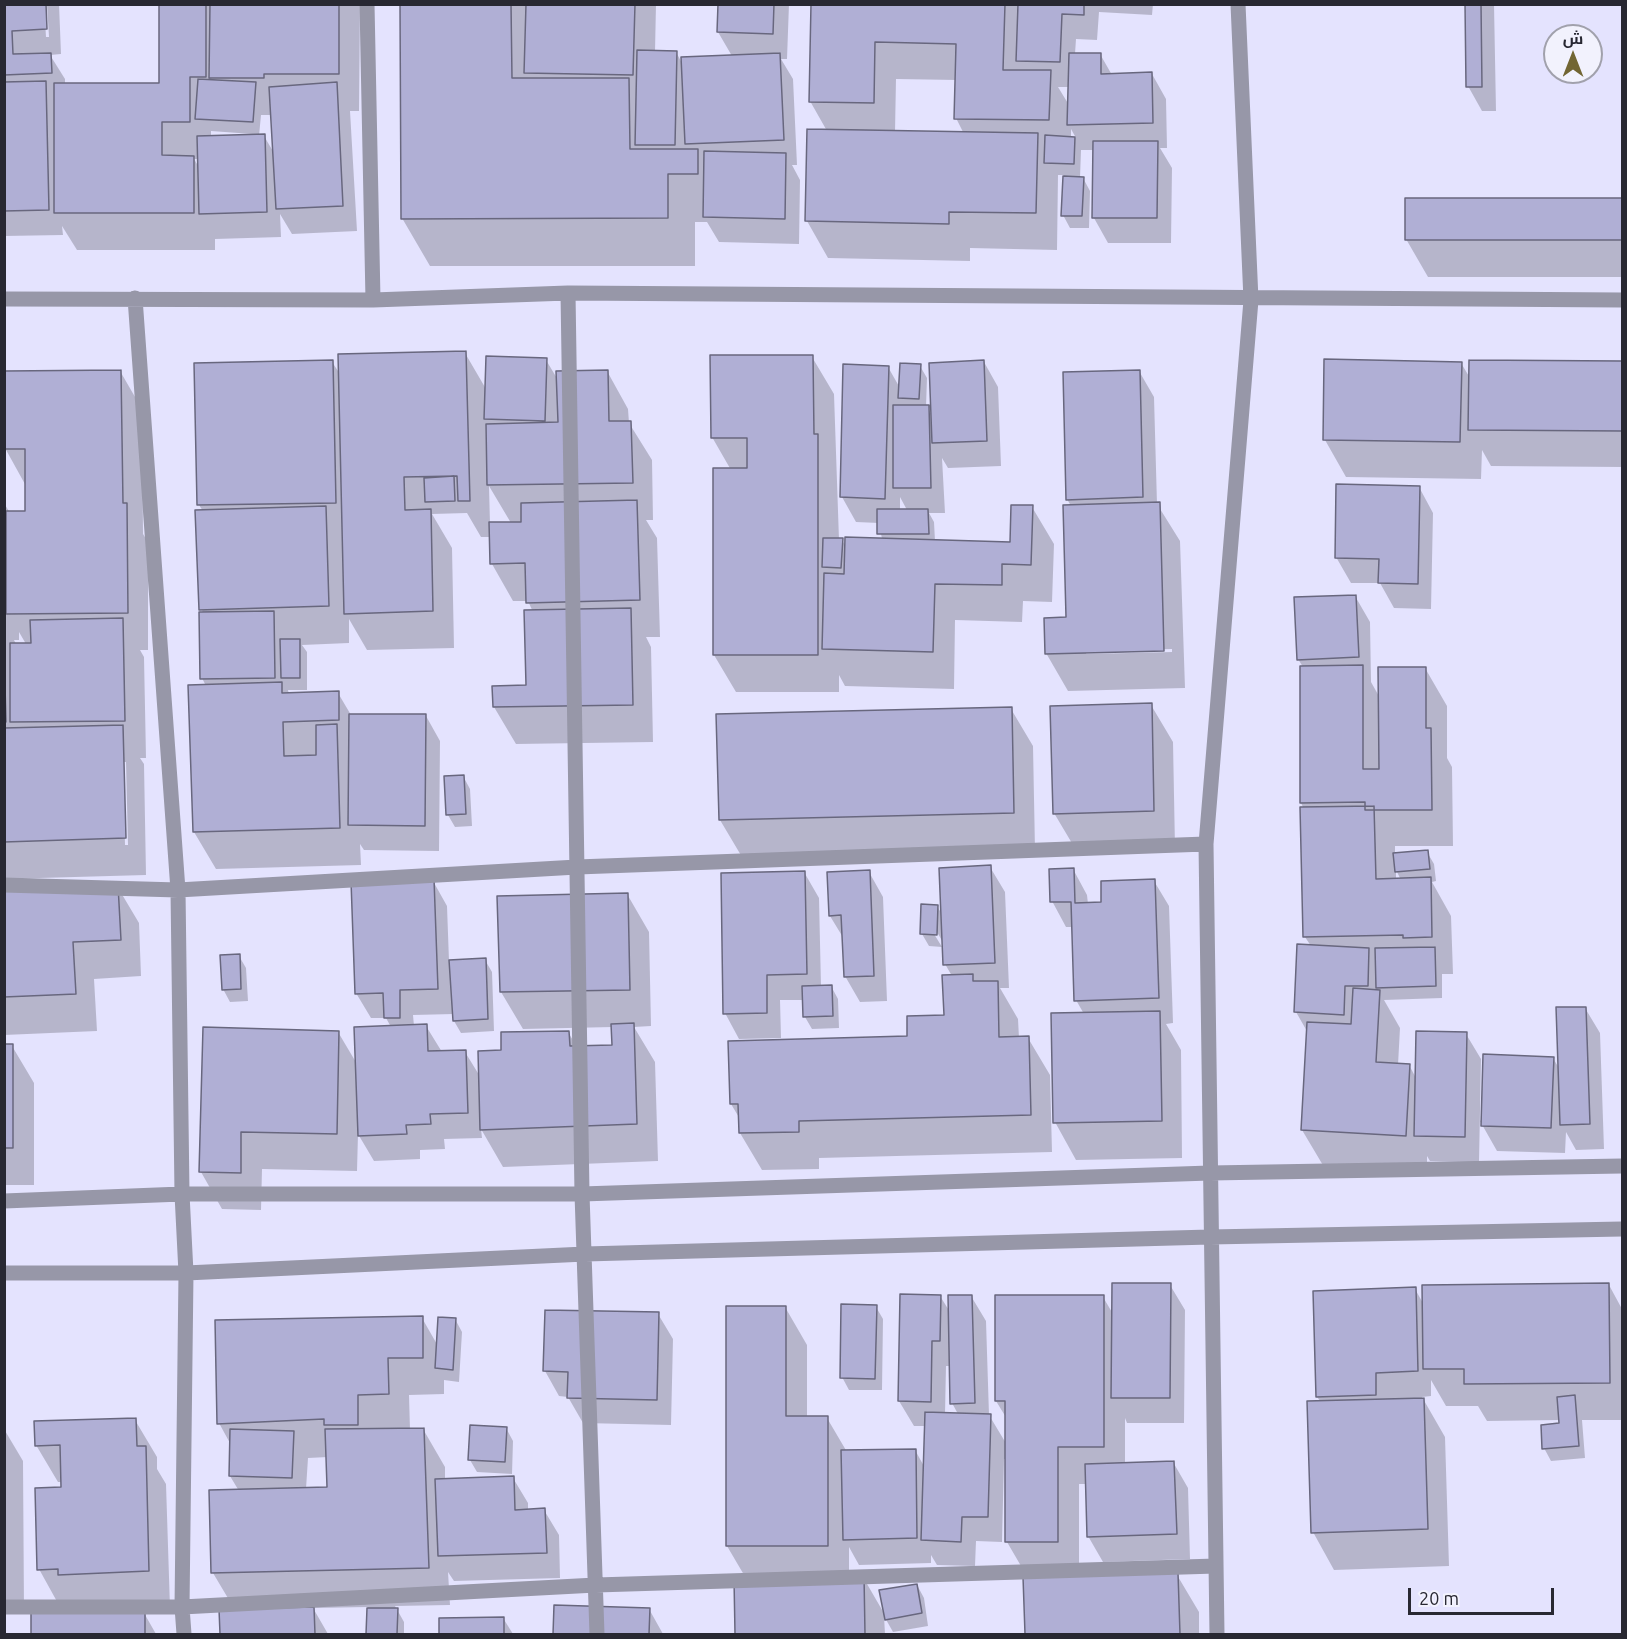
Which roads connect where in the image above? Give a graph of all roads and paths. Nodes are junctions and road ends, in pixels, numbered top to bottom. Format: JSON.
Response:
{"nodes":[{"id":1,"x":368,"y":4,"type":"edge"},
{"id":2,"x":1238,"y":4,"type":"edge"},
{"id":3,"x":568,"y":293,"type":"junction"},
{"id":4,"x":135,"y":298,"type":"junction"},
{"id":5,"x":4,"y":299,"type":"edge"},
{"id":6,"x":373,"y":300,"type":"junction"},
{"id":7,"x":1251,"y":300,"type":"junction"},
{"id":8,"x":1623,"y":300,"type":"edge"},
{"id":9,"x":1206,"y":843,"type":"junction"},
{"id":10,"x":577,"y":867,"type":"junction"},
{"id":11,"x":4,"y":885,"type":"edge"},
{"id":12,"x":178,"y":890,"type":"junction"},
{"id":13,"x":1623,"y":1166,"type":"edge"},
{"id":14,"x":1210,"y":1173,"type":"junction"},
{"id":15,"x":182,"y":1194,"type":"junction"},
{"id":16,"x":582,"y":1194,"type":"junction"},
{"id":17,"x":4,"y":1201,"type":"edge"},
{"id":18,"x":1623,"y":1229,"type":"edge"},
{"id":19,"x":1210,"y":1236,"type":"junction"},
{"id":20,"x":585,"y":1254,"type":"junction"},
{"id":21,"x":4,"y":1273,"type":"edge"},
{"id":22,"x":186,"y":1273,"type":"junction"},
{"id":23,"x":1215,"y":1566,"type":"junction"},
{"id":24,"x":596,"y":1585,"type":"junction"},
{"id":25,"x":4,"y":1607,"type":"edge"},
{"id":26,"x":182,"y":1607,"type":"junction"},
{"id":27,"x":184,"y":1635,"type":"edge"},
{"id":28,"x":597,"y":1635,"type":"edge"},
{"id":29,"x":1216,"y":1635,"type":"edge"}],
"edges":[{"from":1,"to":6,"type":"street"},
{"from":2,"to":7,"type":"street"},
{"from":3,"to":6,"type":"street"},
{"from":3,"to":7,"type":"street"},
{"from":3,"to":10,"type":"street"},
{"from":4,"to":5,"type":"street"},
{"from":4,"to":6,"type":"street"},
{"from":4,"to":12,"type":"street"},
{"from":7,"to":8,"type":"street"},
{"from":7,"to":9,"type":"street"},
{"from":9,"to":10,"type":"street"},
{"from":9,"to":14,"type":"street"},
{"from":10,"to":12,"type":"street"},
{"from":10,"to":16,"type":"street"},
{"from":11,"to":12,"type":"street"},
{"from":12,"to":15,"type":"street"},
{"from":13,"to":14,"type":"street"},
{"from":14,"to":16,"type":"street"},
{"from":14,"to":19,"type":"street"},
{"from":15,"to":16,"type":"street"},
{"from":15,"to":17,"type":"street"},
{"from":15,"to":22,"type":"street"},
{"from":16,"to":20,"type":"street"},
{"from":18,"to":19,"type":"street"},
{"from":19,"to":20,"type":"street"},
{"from":19,"to":23,"type":"street"},
{"from":20,"to":22,"type":"street"},
{"from":20,"to":24,"type":"street"},
{"from":21,"to":22,"type":"street"},
{"from":22,"to":26,"type":"street"},
{"from":23,"to":24,"type":"street"},
{"from":23,"to":29,"type":"street"},
{"from":24,"to":26,"type":"street"},
{"from":24,"to":28,"type":"street"},
{"from":25,"to":26,"type":"street"},
{"from":26,"to":27,"type":"street"}]}
